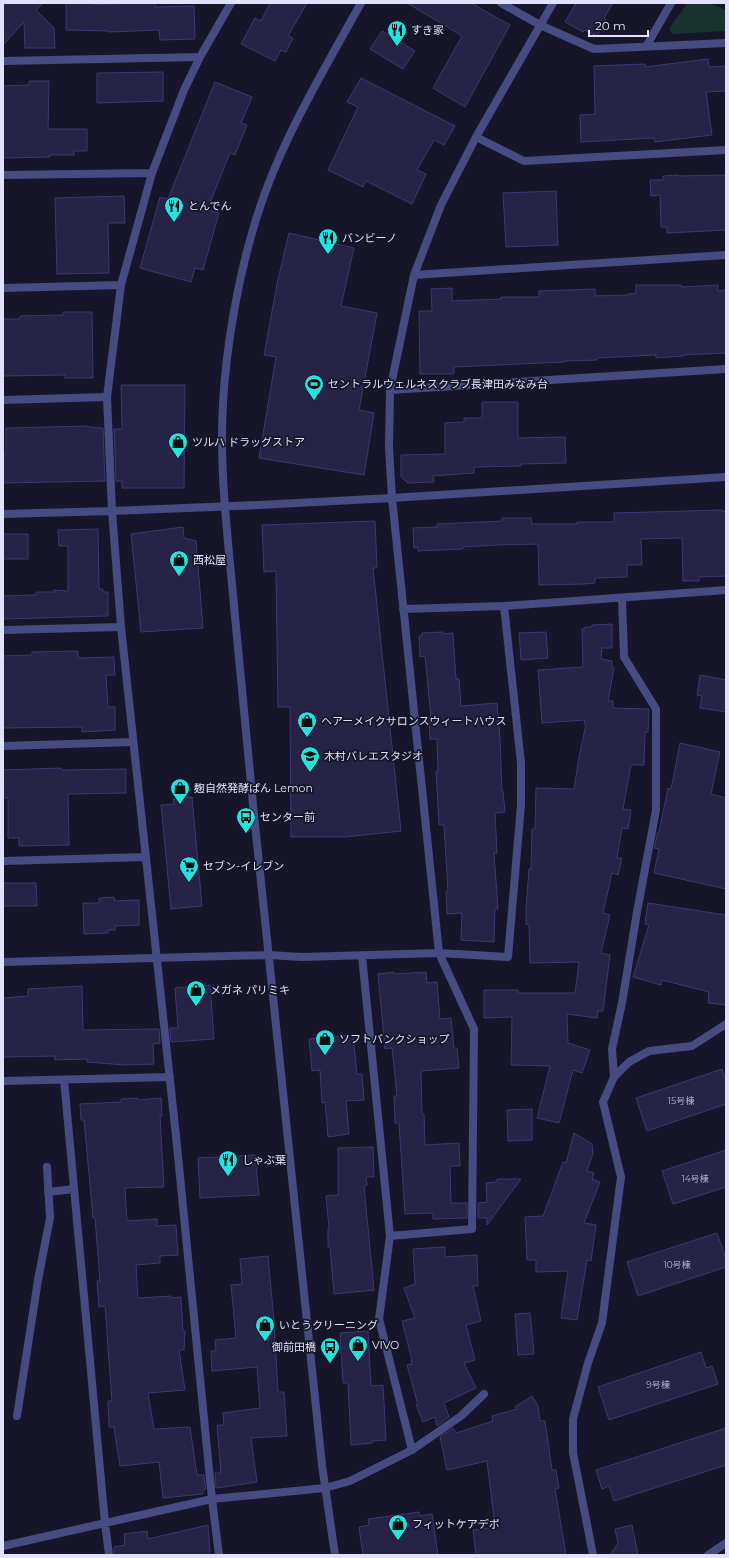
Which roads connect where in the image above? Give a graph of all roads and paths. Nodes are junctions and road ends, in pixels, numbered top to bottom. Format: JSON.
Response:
{"nodes":[{"id":1,"x":231,"y":3,"type":"edge"},
{"id":2,"x":361,"y":3,"type":"edge"},
{"id":3,"x":501,"y":3,"type":"edge"},
{"id":4,"x":552,"y":3,"type":"edge"},
{"id":5,"x":671,"y":3,"type":"edge"},
{"id":6,"x":540,"y":25,"type":"junction"},
{"id":7,"x":726,"y":43,"type":"edge"},
{"id":8,"x":647,"y":45,"type":"junction"},
{"id":9,"x":200,"y":56,"type":"junction"},
{"id":10,"x":3,"y":61,"type":"edge"},
{"id":11,"x":476,"y":136,"type":"junction"},
{"id":12,"x":726,"y":150,"type":"edge"},
{"id":13,"x":152,"y":173,"type":"junction"},
{"id":14,"x":3,"y":175,"type":"edge"},
{"id":15,"x":726,"y":255,"type":"edge"},
{"id":16,"x":414,"y":275,"type":"junction"},
{"id":17,"x":120,"y":285,"type":"junction"},
{"id":18,"x":3,"y":288,"type":"edge"},
{"id":19,"x":726,"y":369,"type":"edge"},
{"id":20,"x":390,"y":390,"type":"junction"},
{"id":21,"x":107,"y":397,"type":"junction"},
{"id":22,"x":3,"y":400,"type":"edge"},
{"id":23,"x":726,"y":477,"type":"edge"},
{"id":24,"x":392,"y":498,"type":"junction"},
{"id":25,"x":225,"y":506,"type":"junction"},
{"id":26,"x":112,"y":510,"type":"junction"},
{"id":27,"x":3,"y":514,"type":"edge"},
{"id":28,"x":726,"y":590,"type":"edge"},
{"id":29,"x":622,"y":598,"type":"junction"},
{"id":30,"x":504,"y":606,"type":"junction"},
{"id":31,"x":403,"y":609,"type":"junction"},
{"id":32,"x":120,"y":627,"type":"junction"},
{"id":33,"x":3,"y":630,"type":"edge"},
{"id":34,"x":133,"y":742,"type":"junction"},
{"id":35,"x":3,"y":746,"type":"edge"},
{"id":36,"x":146,"y":856,"type":"junction"},
{"id":37,"x":3,"y":861,"type":"edge"},
{"id":38,"x":439,"y":953,"type":"junction"},
{"id":39,"x":269,"y":955,"type":"junction"},
{"id":40,"x":362,"y":956,"type":"junction"},
{"id":41,"x":156,"y":958,"type":"junction"},
{"id":42,"x":3,"y":962,"type":"edge"},
{"id":43,"x":726,"y":1024,"type":"edge"},
{"id":44,"x":170,"y":1077,"type":"junction"},
{"id":45,"x":614,"y":1077,"type":"junction"},
{"id":46,"x":64,"y":1080,"type":"junction"},
{"id":47,"x":3,"y":1081,"type":"edge"},
{"id":48,"x":47,"y":1167,"type":"dead end"},
{"id":49,"x":74,"y":1189,"type":"junction"},
{"id":50,"x":48,"y":1192,"type":"junction"},
{"id":51,"x":390,"y":1236,"type":"junction"},
{"id":52,"x":484,"y":1394,"type":"dead end"},
{"id":53,"x":17,"y":1416,"type":"dead end"},
{"id":54,"x":412,"y":1450,"type":"junction"},
{"id":55,"x":325,"y":1488,"type":"junction"},
{"id":56,"x":212,"y":1499,"type":"junction"},
{"id":57,"x":105,"y":1523,"type":"junction"},
{"id":58,"x":726,"y":1543,"type":"edge"},
{"id":59,"x":3,"y":1546,"type":"edge"},
{"id":60,"x":109,"y":1555,"type":"edge"},
{"id":61,"x":219,"y":1555,"type":"edge"},
{"id":62,"x":334,"y":1555,"type":"edge"},
{"id":63,"x":593,"y":1555,"type":"edge"},
{"id":64,"x":708,"y":1555,"type":"edge"}],
"edges":[{"from":1,"to":9,"type":"street"},
{"from":2,"to":25,"type":"street"},
{"from":3,"to":6,"type":"street"},
{"from":4,"to":6,"type":"street"},
{"from":5,"to":8,"type":"street"},
{"from":6,"to":8,"type":"street"},
{"from":6,"to":11,"type":"street"},
{"from":7,"to":8,"type":"street"},
{"from":9,"to":10,"type":"street"},
{"from":9,"to":13,"type":"street"},
{"from":11,"to":12,"type":"street"},
{"from":11,"to":16,"type":"street"},
{"from":13,"to":14,"type":"street"},
{"from":13,"to":17,"type":"street"},
{"from":15,"to":16,"type":"street"},
{"from":16,"to":20,"type":"street"},
{"from":17,"to":18,"type":"street"},
{"from":17,"to":21,"type":"street"},
{"from":19,"to":20,"type":"street"},
{"from":20,"to":24,"type":"street"},
{"from":21,"to":22,"type":"street"},
{"from":21,"to":26,"type":"street"},
{"from":23,"to":24,"type":"street"},
{"from":24,"to":25,"type":"street"},
{"from":24,"to":31,"type":"street"},
{"from":25,"to":26,"type":"street"},
{"from":25,"to":39,"type":"street"},
{"from":26,"to":27,"type":"street"},
{"from":26,"to":32,"type":"street"},
{"from":28,"to":29,"type":"street"},
{"from":29,"to":30,"type":"street"},
{"from":29,"to":45,"type":"street"},
{"from":30,"to":31,"type":"street"},
{"from":30,"to":38,"type":"street"},
{"from":31,"to":38,"type":"street"},
{"from":32,"to":33,"type":"street"},
{"from":32,"to":34,"type":"street"},
{"from":34,"to":35,"type":"street"},
{"from":34,"to":36,"type":"street"},
{"from":36,"to":37,"type":"street"},
{"from":36,"to":41,"type":"street"},
{"from":38,"to":40,"type":"street"},
{"from":38,"to":51,"type":"street"},
{"from":39,"to":40,"type":"street"},
{"from":39,"to":41,"type":"street"},
{"from":39,"to":55,"type":"street"},
{"from":40,"to":51,"type":"street"},
{"from":41,"to":42,"type":"street"},
{"from":41,"to":44,"type":"street"},
{"from":43,"to":45,"type":"street"},
{"from":44,"to":46,"type":"street"},
{"from":44,"to":56,"type":"street"},
{"from":45,"to":63,"type":"street"},
{"from":46,"to":47,"type":"street"},
{"from":46,"to":49,"type":"street"},
{"from":48,"to":50,"type":"street"},
{"from":49,"to":50,"type":"street"},
{"from":49,"to":57,"type":"street"},
{"from":50,"to":53,"type":"street"},
{"from":51,"to":54,"type":"street"},
{"from":52,"to":54,"type":"street"},
{"from":54,"to":55,"type":"street"},
{"from":55,"to":56,"type":"street"},
{"from":55,"to":62,"type":"street"},
{"from":56,"to":57,"type":"street"},
{"from":56,"to":61,"type":"street"},
{"from":57,"to":59,"type":"street"},
{"from":57,"to":60,"type":"street"},
{"from":58,"to":64,"type":"street"}]}
